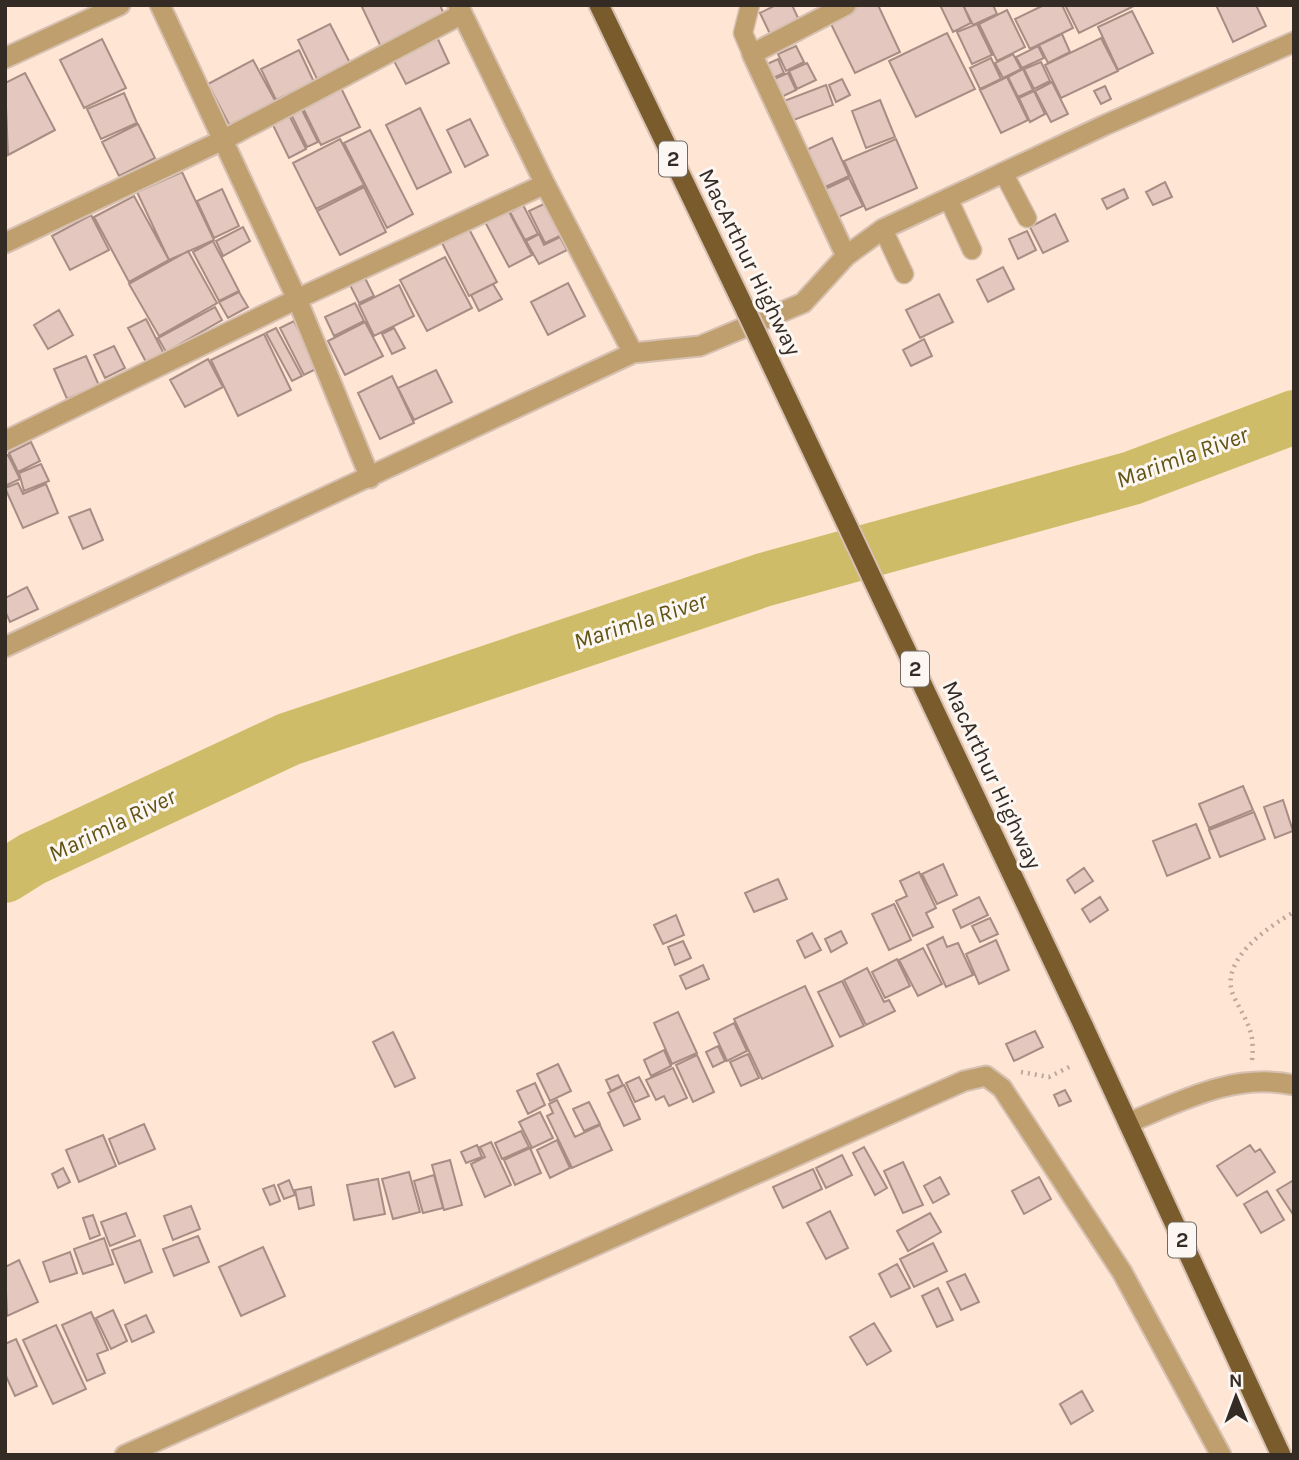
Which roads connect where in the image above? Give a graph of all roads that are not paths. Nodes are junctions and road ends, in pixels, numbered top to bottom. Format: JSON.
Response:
{"nodes":[{"id":1,"x":120,"y":5,"type":"edge"},
{"id":2,"x":160,"y":5,"type":"edge"},
{"id":3,"x":599,"y":5,"type":"edge"},
{"id":4,"x":750,"y":5,"type":"edge"},
{"id":5,"x":846,"y":5,"type":"edge"},
{"id":6,"x":460,"y":9,"type":"edge"},
{"id":7,"x":1294,"y":42,"type":"edge"},
{"id":8,"x":752,"y":54,"type":"junction"},
{"id":9,"x":5,"y":58,"type":"edge"},
{"id":10,"x":223,"y":140,"type":"junction"},
{"id":11,"x":1003,"y":172,"type":"junction"},
{"id":12,"x":545,"y":184,"type":"junction"},
{"id":13,"x":948,"y":198,"type":"junction"},
{"id":14,"x":1027,"y":218,"type":"dead end"},
{"id":15,"x":883,"y":229,"type":"junction"},
{"id":16,"x":5,"y":243,"type":"edge"},
{"id":17,"x":972,"y":250,"type":"dead end"},
{"id":18,"x":846,"y":256,"type":"junction"},
{"id":19,"x":904,"y":275,"type":"dead end"},
{"id":20,"x":297,"y":299,"type":"junction"},
{"id":21,"x":633,"y":353,"type":"junction"},
{"id":22,"x":5,"y":441,"type":"edge"},
{"id":23,"x":370,"y":478,"type":"junction"},
{"id":24,"x":5,"y":647,"type":"edge"},
{"id":25,"x":1294,"y":1084,"type":"edge"},
{"id":26,"x":1128,"y":1124,"type":"junction"},
{"id":27,"x":125,"y":1455,"type":"edge"},
{"id":28,"x":1221,"y":1455,"type":"edge"},
{"id":29,"x":1280,"y":1455,"type":"edge"}],
"edges":[{"from":1,"to":9,"type":"street"},
{"from":2,"to":10,"type":"street"},
{"from":3,"to":26,"type":"highway","name":"MacArthur Highway","number":"2","bridge":true},
{"from":4,"to":8,"type":"lane"},
{"from":5,"to":8,"type":"street"},
{"from":6,"to":10,"type":"street"},
{"from":6,"to":12,"type":"street"},
{"from":7,"to":11,"type":"street"},
{"from":8,"to":18,"type":"street"},
{"from":10,"to":16,"type":"street"},
{"from":10,"to":20,"type":"street"},
{"from":11,"to":13,"type":"street"},
{"from":11,"to":14,"type":"lane"},
{"from":12,"to":20,"type":"street"},
{"from":12,"to":21,"type":"street"},
{"from":13,"to":15,"type":"street"},
{"from":13,"to":17,"type":"lane"},
{"from":15,"to":18,"type":"street"},
{"from":15,"to":19,"type":"lane"},
{"from":18,"to":21,"type":"street"},
{"from":20,"to":22,"type":"street"},
{"from":20,"to":23,"type":"street"},
{"from":21,"to":23,"type":"street"},
{"from":23,"to":24,"type":"street"},
{"from":25,"to":26,"type":"street"},
{"from":26,"to":29,"type":"highway","name":"MacArthur Highway","number":"2"},
{"from":27,"to":28,"type":"street"}]}
